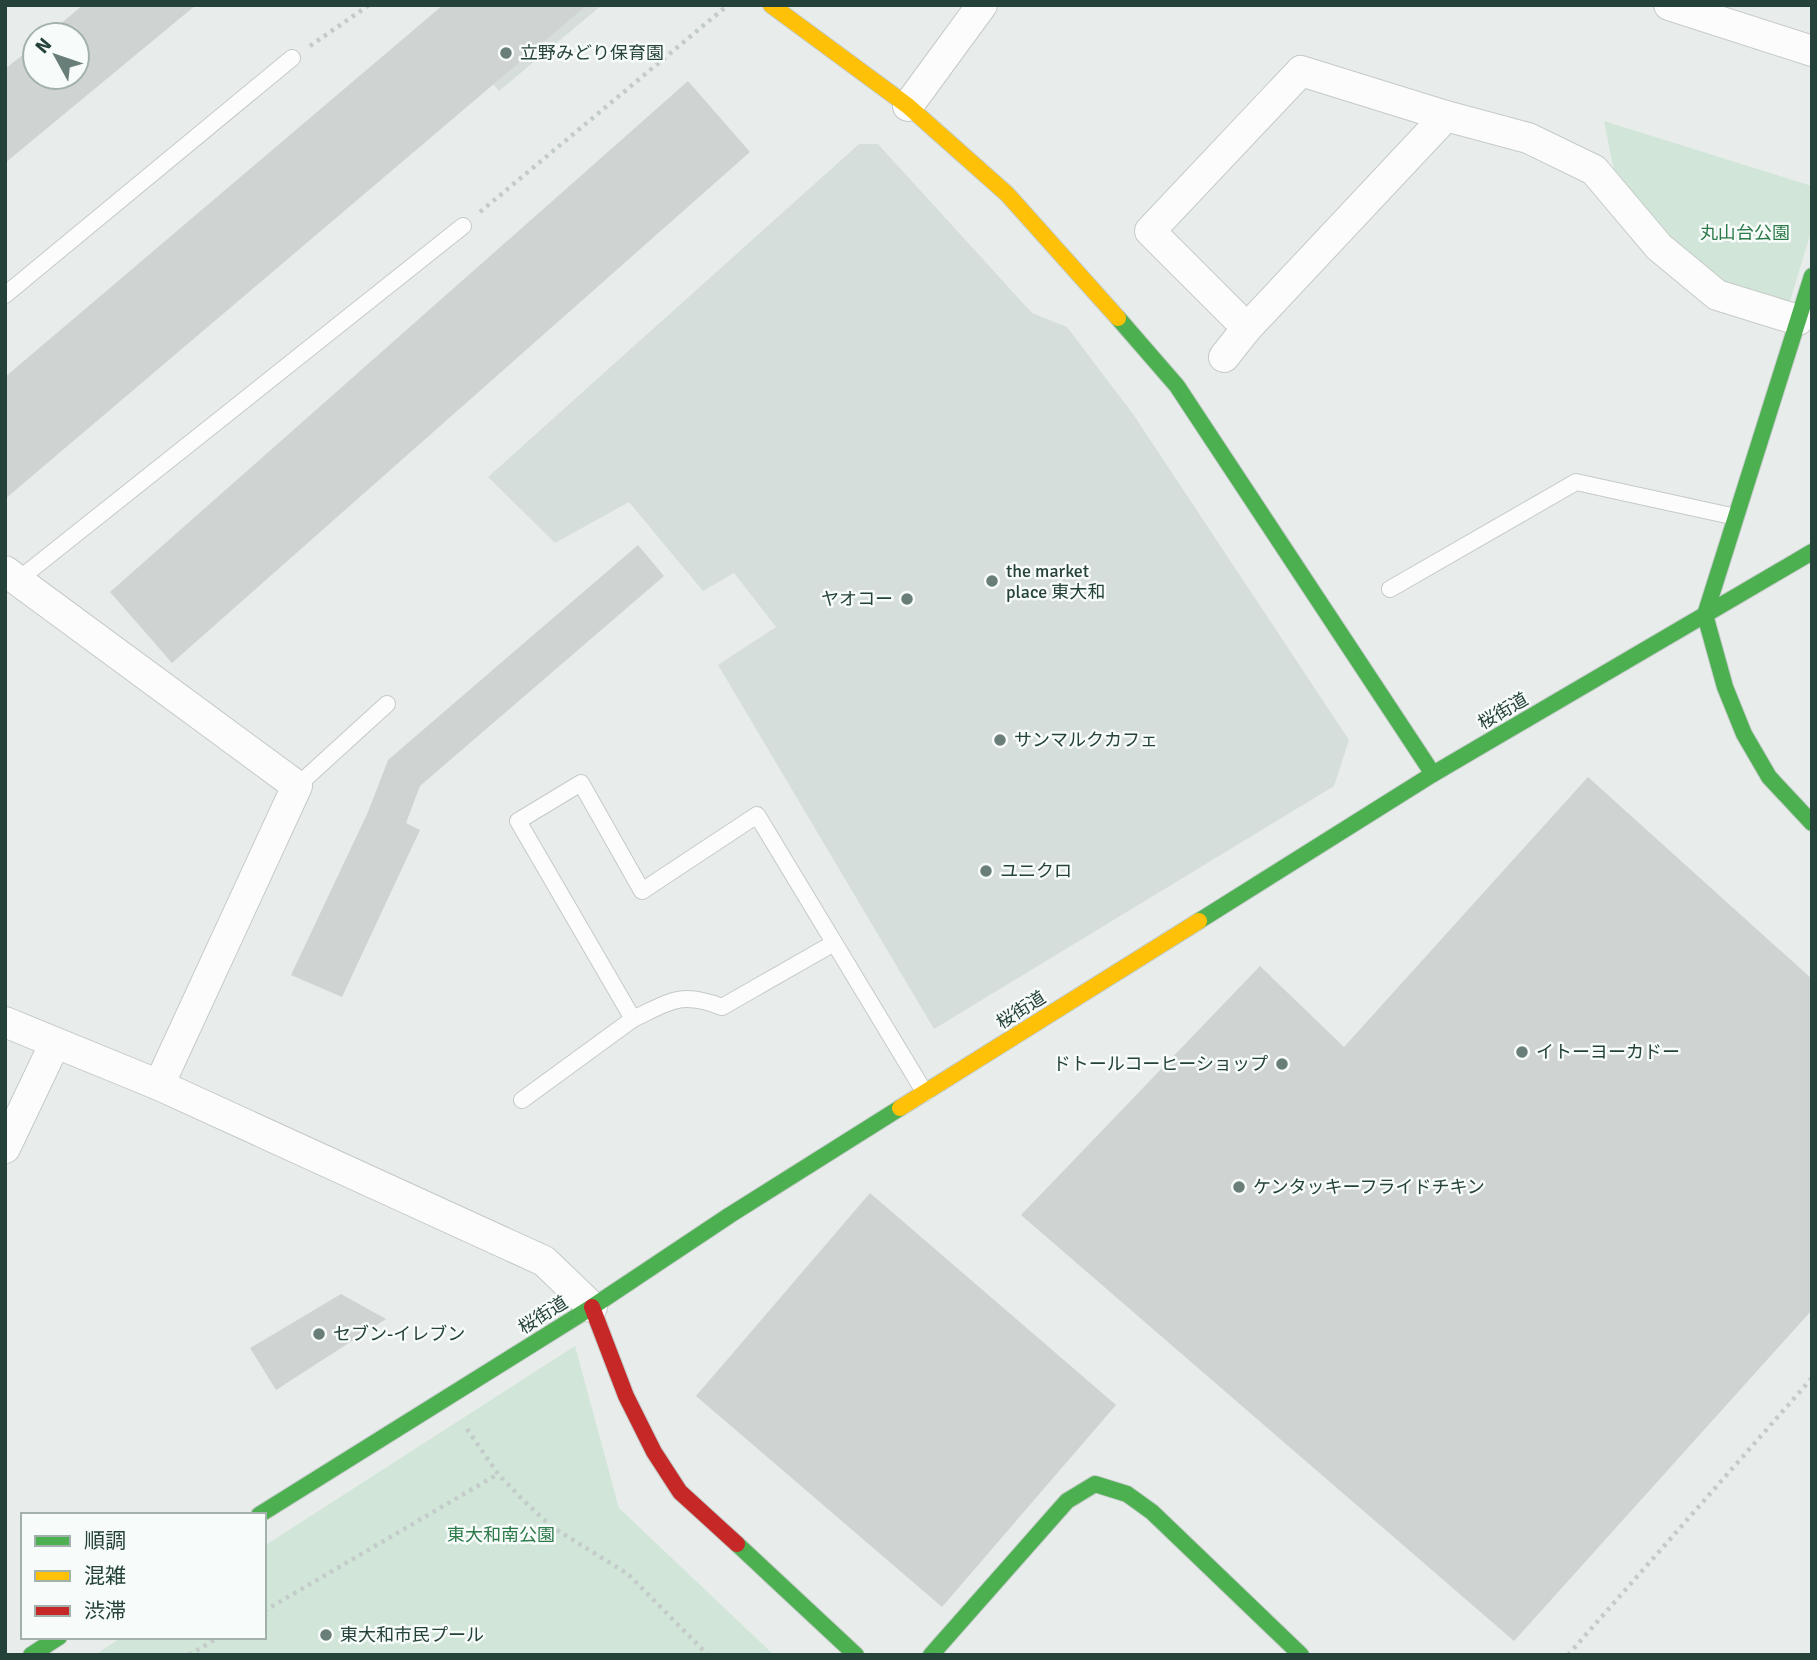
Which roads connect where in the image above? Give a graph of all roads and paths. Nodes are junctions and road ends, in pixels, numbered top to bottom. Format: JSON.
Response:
{"nodes":[{"id":1,"x":369,"y":5,"type":"edge"},
{"id":2,"x":728,"y":5,"type":"edge"},
{"id":3,"x":771,"y":5,"type":"edge"},
{"id":4,"x":982,"y":5,"type":"edge"},
{"id":5,"x":1669,"y":5,"type":"edge"},
{"id":6,"x":1812,"y":51,"type":"edge"},
{"id":7,"x":292,"y":58,"type":"joint"},
{"id":8,"x":908,"y":106,"type":"junction"},
{"id":9,"x":1446,"y":116,"type":"junction"},
{"id":10,"x":463,"y":226,"type":"joint"},
{"id":11,"x":1812,"y":276,"type":"edge"},
{"id":12,"x":5,"y":295,"type":"edge"},
{"id":13,"x":1798,"y":320,"type":"junction"},
{"id":14,"x":1247,"y":328,"type":"junction"},
{"id":15,"x":1224,"y":357,"type":"dead end"},
{"id":16,"x":1735,"y":517,"type":"junction"},
{"id":17,"x":1812,"y":552,"type":"edge"},
{"id":18,"x":12,"y":575,"type":"edge"},
{"id":19,"x":1390,"y":589,"type":"dead end"},
{"id":20,"x":1705,"y":615,"type":"junction"},
{"id":21,"x":387,"y":704,"type":"dead end"},
{"id":22,"x":1433,"y":775,"type":"junction"},
{"id":23,"x":297,"y":786,"type":"junction"},
{"id":24,"x":1812,"y":822,"type":"edge"},
{"id":25,"x":834,"y":943,"type":"junction"},
{"id":26,"x":633,"y":1018,"type":"junction"},
{"id":27,"x":5,"y":1022,"type":"edge"},
{"id":28,"x":54,"y":1044,"type":"junction"},
{"id":29,"x":159,"y":1085,"type":"junction"},
{"id":30,"x":925,"y":1093,"type":"junction"},
{"id":31,"x":522,"y":1100,"type":"dead end"},
{"id":32,"x":5,"y":1148,"type":"edge"},
{"id":33,"x":592,"y":1307,"type":"junction"},
{"id":34,"x":1812,"y":1378,"type":"edge"},
{"id":35,"x":446,"y":1399,"type":"junction"},
{"id":36,"x":498,"y":1474,"type":"junction"},
{"id":37,"x":262,"y":1513,"type":"edge"},
{"id":38,"x":266,"y":1610,"type":"edge"},
{"id":39,"x":56,"y":1639,"type":"edge"},
{"id":40,"x":216,"y":1639,"type":"edge"},
{"id":41,"x":31,"y":1655,"type":"edge"},
{"id":42,"x":189,"y":1655,"type":"edge"},
{"id":43,"x":708,"y":1655,"type":"edge"},
{"id":44,"x":856,"y":1655,"type":"edge"},
{"id":45,"x":931,"y":1655,"type":"edge"},
{"id":46,"x":1301,"y":1655,"type":"edge"},
{"id":47,"x":1568,"y":1655,"type":"edge"}],
"edges":[{"from":1,"to":7,"type":"path"},
{"from":2,"to":10,"type":"path"},
{"from":3,"to":8,"type":"street"},
{"from":4,"to":8,"type":"street"},
{"from":5,"to":6,"type":"street"},
{"from":7,"to":12,"type":"lane"},
{"from":8,"to":22,"type":"street"},
{"from":9,"to":13,"type":"street"},
{"from":9,"to":14,"type":"street"},
{"from":9,"to":14,"type":"street"},
{"from":10,"to":18,"type":"lane"},
{"from":11,"to":13,"type":"street"},
{"from":13,"to":16,"type":"street"},
{"from":14,"to":15,"type":"street"},
{"from":16,"to":19,"type":"lane"},
{"from":16,"to":20,"type":"street"},
{"from":17,"to":20,"type":"street","name":"桜街道"},
{"from":18,"to":23,"type":"street"},
{"from":20,"to":22,"type":"street","name":"桜街道"},
{"from":20,"to":24,"type":"street"},
{"from":21,"to":23,"type":"lane"},
{"from":22,"to":30,"type":"street","name":"桜街道"},
{"from":23,"to":29,"type":"street"},
{"from":25,"to":26,"type":"lane"},
{"from":25,"to":26,"type":"lane"},
{"from":25,"to":30,"type":"lane"},
{"from":26,"to":31,"type":"lane"},
{"from":27,"to":28,"type":"street"},
{"from":28,"to":29,"type":"street"},
{"from":28,"to":32,"type":"street"},
{"from":29,"to":33,"type":"street"},
{"from":30,"to":33,"type":"street","name":"桜街道"},
{"from":33,"to":35,"type":"street","name":"桜街道"},
{"from":33,"to":44,"type":"street"},
{"from":34,"to":47,"type":"path"},
{"from":35,"to":36,"type":"path"},
{"from":35,"to":37,"type":"street","name":"桜街道"},
{"from":36,"to":38,"type":"path"},
{"from":36,"to":43,"type":"path"},
{"from":39,"to":41,"type":"street"},
{"from":40,"to":42,"type":"path"},
{"from":45,"to":46,"type":"street"}]}
